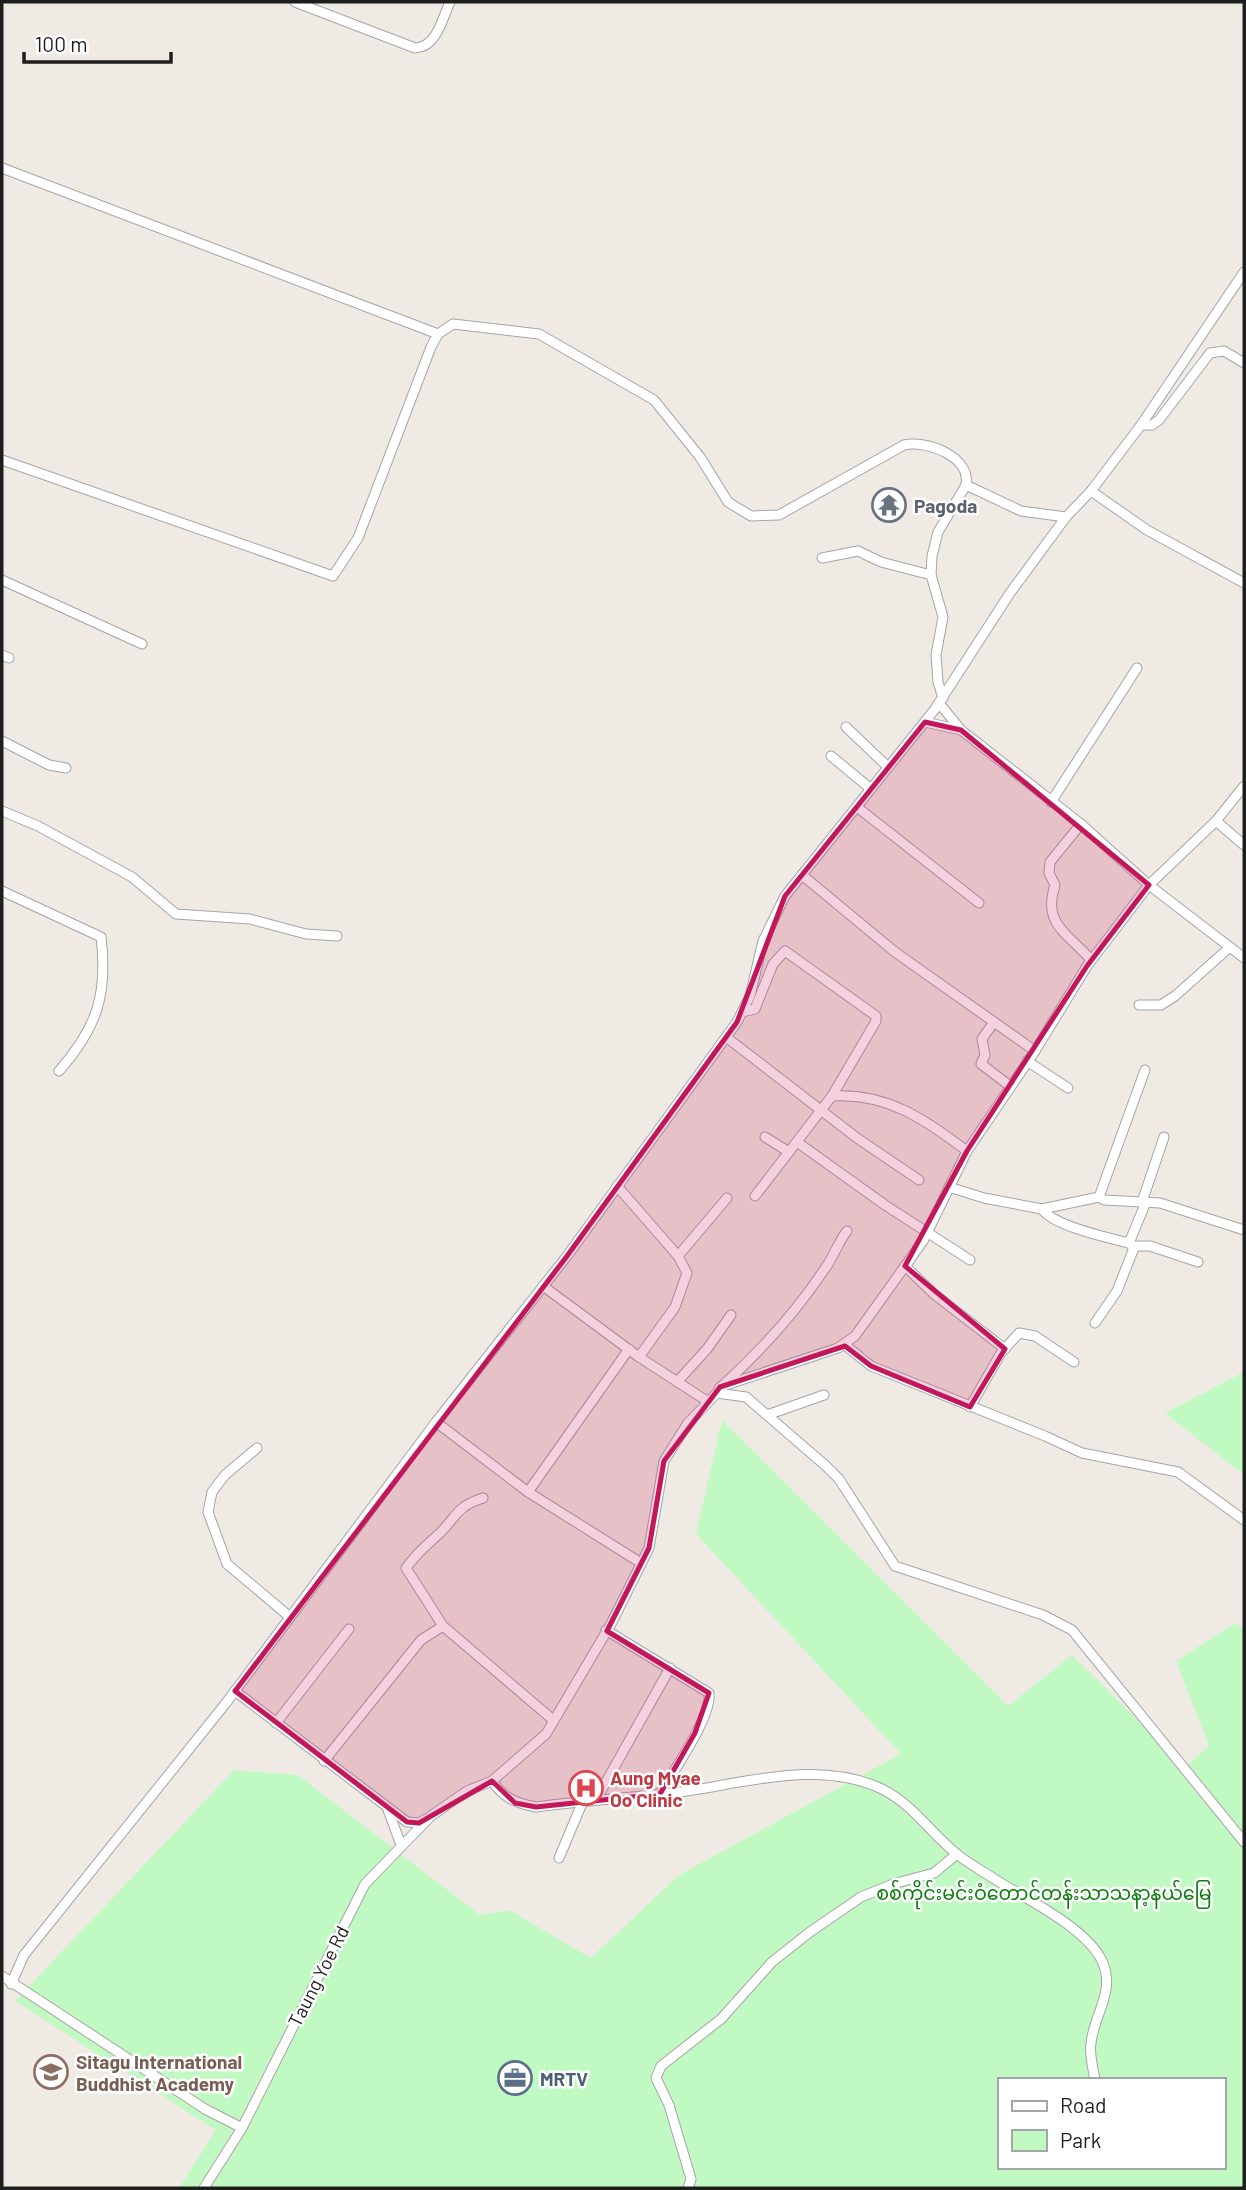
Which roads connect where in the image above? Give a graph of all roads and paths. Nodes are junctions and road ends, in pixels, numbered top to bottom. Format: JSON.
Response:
{"nodes":[{"id":1,"x":295,"y":2,"type":"edge"},
{"id":2,"x":450,"y":2,"type":"edge"},
{"id":3,"x":2,"y":168,"type":"edge"},
{"id":4,"x":1244,"y":272,"type":"edge"},
{"id":5,"x":438,"y":334,"type":"junction"},
{"id":6,"x":1244,"y":363,"type":"edge"},
{"id":7,"x":1141,"y":425,"type":"junction"},
{"id":8,"x":2,"y":460,"type":"edge"},
{"id":9,"x":966,"y":485,"type":"junction"},
{"id":10,"x":1091,"y":491,"type":"junction"},
{"id":11,"x":1066,"y":517,"type":"junction"},
{"id":12,"x":822,"y":558,"type":"dead end"},
{"id":13,"x":931,"y":575,"type":"junction"},
{"id":14,"x":2,"y":580,"type":"edge"},
{"id":15,"x":1244,"y":583,"type":"edge"},
{"id":16,"x":142,"y":644,"type":"dead end"},
{"id":17,"x":1137,"y":668,"type":"dead end"},
{"id":18,"x":941,"y":700,"type":"junction"},
{"id":19,"x":925,"y":722,"type":"junction"},
{"id":20,"x":846,"y":726,"type":"dead end"},
{"id":21,"x":961,"y":730,"type":"junction"},
{"id":22,"x":2,"y":741,"type":"edge"},
{"id":23,"x":831,"y":757,"type":"dead end"},
{"id":24,"x":888,"y":767,"type":"junction"},
{"id":25,"x":66,"y":768,"type":"dead end"},
{"id":26,"x":1244,"y":786,"type":"edge"},
{"id":27,"x":871,"y":789,"type":"junction"},
{"id":28,"x":1051,"y":802,"type":"junction"},
{"id":29,"x":857,"y":807,"type":"junction"},
{"id":30,"x":2,"y":811,"type":"edge"},
{"id":31,"x":1216,"y":821,"type":"junction"},
{"id":32,"x":1081,"y":824,"type":"junction"},
{"id":33,"x":1244,"y":845,"type":"edge"},
{"id":34,"x":802,"y":875,"type":"junction"},
{"id":35,"x":1149,"y":885,"type":"junction"},
{"id":36,"x":2,"y":891,"type":"edge"},
{"id":37,"x":979,"y":902,"type":"dead end"},
{"id":38,"x":337,"y":936,"type":"dead end"},
{"id":39,"x":1230,"y":947,"type":"junction"},
{"id":40,"x":1243,"y":954,"type":"edge"},
{"id":41,"x":1091,"y":960,"type":"junction"},
{"id":42,"x":1139,"y":1005,"type":"dead end"},
{"id":43,"x":742,"y":1012,"type":"junction"},
{"id":44,"x":993,"y":1021,"type":"junction"},
{"id":45,"x":726,"y":1037,"type":"junction"},
{"id":46,"x":1035,"y":1051,"type":"junction"},
{"id":47,"x":1027,"y":1061,"type":"junction"},
{"id":48,"x":1145,"y":1070,"type":"dead end"},
{"id":49,"x":59,"y":1071,"type":"dead end"},
{"id":50,"x":1010,"y":1086,"type":"junction"},
{"id":51,"x":1068,"y":1088,"type":"dead end"},
{"id":52,"x":832,"y":1096,"type":"junction"},
{"id":53,"x":821,"y":1111,"type":"junction"},
{"id":54,"x":765,"y":1137,"type":"dead end"},
{"id":55,"x":1164,"y":1137,"type":"dead end"},
{"id":56,"x":797,"y":1142,"type":"junction"},
{"id":57,"x":967,"y":1151,"type":"junction"},
{"id":58,"x":789,"y":1152,"type":"junction"},
{"id":59,"x":919,"y":1180,"type":"dead end"},
{"id":60,"x":617,"y":1186,"type":"junction"},
{"id":61,"x":949,"y":1187,"type":"junction"},
{"id":62,"x":755,"y":1196,"type":"dead end"},
{"id":63,"x":1099,"y":1197,"type":"junction"},
{"id":64,"x":727,"y":1198,"type":"dead end"},
{"id":65,"x":1144,"y":1202,"type":"junction"},
{"id":66,"x":1042,"y":1209,"type":"junction"},
{"id":67,"x":1244,"y":1230,"type":"edge"},
{"id":68,"x":847,"y":1231,"type":"dead end"},
{"id":69,"x":926,"y":1234,"type":"junction"},
{"id":70,"x":1131,"y":1245,"type":"junction"},
{"id":71,"x":678,"y":1256,"type":"junction"},
{"id":72,"x":970,"y":1260,"type":"dead end"},
{"id":73,"x":1198,"y":1262,"type":"dead end"},
{"id":74,"x":905,"y":1266,"type":"junction"},
{"id":75,"x":543,"y":1286,"type":"junction"},
{"id":76,"x":731,"y":1315,"type":"dead end"},
{"id":77,"x":1095,"y":1323,"type":"dead end"},
{"id":78,"x":845,"y":1345,"type":"junction"},
{"id":79,"x":629,"y":1349,"type":"junction"},
{"id":80,"x":1005,"y":1349,"type":"junction"},
{"id":81,"x":639,"y":1357,"type":"junction"},
{"id":82,"x":1074,"y":1362,"type":"dead end"},
{"id":83,"x":677,"y":1382,"type":"junction"},
{"id":84,"x":719,"y":1390,"type":"junction"},
{"id":85,"x":824,"y":1395,"type":"dead end"},
{"id":86,"x":707,"y":1401,"type":"junction"},
{"id":87,"x":970,"y":1407,"type":"junction"},
{"id":88,"x":767,"y":1415,"type":"junction"},
{"id":89,"x":436,"y":1422,"type":"junction"},
{"id":90,"x":257,"y":1448,"type":"dead end"},
{"id":91,"x":528,"y":1492,"type":"junction"},
{"id":92,"x":483,"y":1498,"type":"dead end"},
{"id":93,"x":1244,"y":1520,"type":"edge"},
{"id":94,"x":641,"y":1563,"type":"junction"},
{"id":95,"x":290,"y":1617,"type":"junction"},
{"id":96,"x":443,"y":1626,"type":"junction"},
{"id":97,"x":349,"y":1629,"type":"dead end"},
{"id":98,"x":606,"y":1630,"type":"junction"},
{"id":99,"x":670,"y":1668,"type":"junction"},
{"id":100,"x":235,"y":1691,"type":"junction"},
{"id":101,"x":552,"y":1719,"type":"junction"},
{"id":102,"x":276,"y":1723,"type":"junction"},
{"id":103,"x":324,"y":1761,"type":"junction"},
{"id":104,"x":492,"y":1781,"type":"junction"},
{"id":105,"x":660,"y":1794,"type":"junction"},
{"id":106,"x":597,"y":1798,"type":"junction"},
{"id":107,"x":583,"y":1801,"type":"junction"},
{"id":108,"x":386,"y":1805,"type":"junction"},
{"id":109,"x":431,"y":1816,"type":"junction"},
{"id":110,"x":1244,"y":1842,"type":"edge"},
{"id":111,"x":401,"y":1845,"type":"junction"},
{"id":112,"x":957,"y":1854,"type":"junction"},
{"id":113,"x":559,"y":1858,"type":"dead end"},
{"id":114,"x":2,"y":1976,"type":"edge"},
{"id":115,"x":11,"y":1984,"type":"junction"},
{"id":116,"x":1095,"y":2078,"type":"edge"},
{"id":117,"x":242,"y":2128,"type":"junction"},
{"id":118,"x":204,"y":2188,"type":"edge"},
{"id":119,"x":688,"y":2188,"type":"edge"}],
"edges":[{"from":1,"to":2,"type":"street"},
{"from":3,"to":5,"type":"street"},
{"from":4,"to":7,"type":"street"},
{"from":5,"to":8,"type":"street"},
{"from":5,"to":9,"type":"street"},
{"from":6,"to":7,"type":"street"},
{"from":7,"to":10,"type":"street"},
{"from":9,"to":11,"type":"street"},
{"from":9,"to":13,"type":"street"},
{"from":10,"to":11,"type":"street"},
{"from":10,"to":15,"type":"street"},
{"from":11,"to":18,"type":"street"},
{"from":12,"to":13,"type":"street"},
{"from":13,"to":18,"type":"street"},
{"from":14,"to":16,"type":"street"},
{"from":17,"to":28,"type":"street"},
{"from":18,"to":19,"type":"street"},
{"from":18,"to":21,"type":"street"},
{"from":19,"to":21,"type":"street"},
{"from":19,"to":24,"type":"street"},
{"from":20,"to":24,"type":"street"},
{"from":21,"to":28,"type":"street"},
{"from":22,"to":25,"type":"street"},
{"from":23,"to":27,"type":"street"},
{"from":24,"to":27,"type":"street"},
{"from":26,"to":31,"type":"street"},
{"from":27,"to":29,"type":"street"},
{"from":28,"to":32,"type":"street"},
{"from":29,"to":34,"type":"street"},
{"from":29,"to":37,"type":"street"},
{"from":30,"to":38,"type":"street"},
{"from":31,"to":33,"type":"street"},
{"from":31,"to":35,"type":"street"},
{"from":32,"to":35,"type":"street"},
{"from":32,"to":41,"type":"street"},
{"from":34,"to":43,"type":"street"},
{"from":34,"to":44,"type":"street"},
{"from":35,"to":39,"type":"street"},
{"from":35,"to":41,"type":"street"},
{"from":36,"to":49,"type":"street"},
{"from":39,"to":40,"type":"street"},
{"from":39,"to":42,"type":"street"},
{"from":41,"to":46,"type":"street"},
{"from":43,"to":45,"type":"street"},
{"from":43,"to":52,"type":"street"},
{"from":44,"to":46,"type":"street"},
{"from":44,"to":50,"type":"street"},
{"from":45,"to":53,"type":"street"},
{"from":45,"to":60,"type":"street"},
{"from":46,"to":47,"type":"street"},
{"from":47,"to":50,"type":"street"},
{"from":47,"to":51,"type":"street"},
{"from":48,"to":63,"type":"street"},
{"from":50,"to":57,"type":"street"},
{"from":52,"to":53,"type":"street"},
{"from":52,"to":57,"type":"street"},
{"from":53,"to":56,"type":"street"},
{"from":53,"to":59,"type":"street"},
{"from":54,"to":58,"type":"street"},
{"from":55,"to":65,"type":"street"},
{"from":56,"to":58,"type":"street"},
{"from":56,"to":69,"type":"street"},
{"from":57,"to":61,"type":"street"},
{"from":58,"to":62,"type":"street"},
{"from":60,"to":71,"type":"street"},
{"from":60,"to":75,"type":"street"},
{"from":61,"to":66,"type":"street"},
{"from":61,"to":69,"type":"street"},
{"from":63,"to":65,"type":"street"},
{"from":63,"to":66,"type":"street"},
{"from":64,"to":71,"type":"street"},
{"from":65,"to":67,"type":"street"},
{"from":65,"to":70,"type":"street"},
{"from":66,"to":70,"type":"street"},
{"from":68,"to":84,"type":"street","name":"Taung Yoe Rd"},
{"from":69,"to":72,"type":"street"},
{"from":69,"to":74,"type":"street"},
{"from":70,"to":73,"type":"street"},
{"from":70,"to":77,"type":"street"},
{"from":71,"to":81,"type":"street"},
{"from":74,"to":78,"type":"street"},
{"from":74,"to":80,"type":"street"},
{"from":75,"to":79,"type":"street"},
{"from":75,"to":89,"type":"street"},
{"from":76,"to":83,"type":"street"},
{"from":78,"to":84,"type":"street"},
{"from":78,"to":87,"type":"street"},
{"from":79,"to":81,"type":"street"},
{"from":79,"to":91,"type":"street"},
{"from":80,"to":82,"type":"street"},
{"from":80,"to":87,"type":"street"},
{"from":81,"to":83,"type":"street"},
{"from":83,"to":86,"type":"street"},
{"from":84,"to":86,"type":"street","name":"Taung Yoe Rd"},
{"from":84,"to":88,"type":"street"},
{"from":85,"to":88,"type":"street"},
{"from":86,"to":94,"type":"street","name":"Taung Yoe Rd"},
{"from":87,"to":93,"type":"street"},
{"from":88,"to":110,"type":"street"},
{"from":89,"to":91,"type":"street"},
{"from":89,"to":95,"type":"street"},
{"from":90,"to":95,"type":"street"},
{"from":91,"to":94,"type":"street"},
{"from":92,"to":96,"type":"street"},
{"from":94,"to":98,"type":"street","name":"Taung Yoe Rd"},
{"from":95,"to":100,"type":"street"},
{"from":96,"to":101,"type":"street"},
{"from":96,"to":103,"type":"street"},
{"from":97,"to":102,"type":"street"},
{"from":98,"to":99,"type":"street"},
{"from":98,"to":101,"type":"street","name":"Taung Yoe Rd"},
{"from":99,"to":105,"type":"street"},
{"from":99,"to":106,"type":"street"},
{"from":100,"to":102,"type":"street"},
{"from":100,"to":115,"type":"street"},
{"from":101,"to":104,"type":"street","name":"Taung Yoe Rd"},
{"from":102,"to":103,"type":"street"},
{"from":103,"to":108,"type":"street"},
{"from":104,"to":107,"type":"street"},
{"from":104,"to":109,"type":"street","name":"Taung Yoe Rd"},
{"from":105,"to":106,"type":"street"},
{"from":105,"to":112,"type":"street"},
{"from":106,"to":107,"type":"street"},
{"from":107,"to":113,"type":"street"},
{"from":108,"to":109,"type":"street"},
{"from":108,"to":111,"type":"street"},
{"from":109,"to":111,"type":"street","name":"Taung Yoe Rd"},
{"from":111,"to":117,"type":"street","name":"Taung Yoe Rd"},
{"from":112,"to":116,"type":"street"},
{"from":112,"to":119,"type":"street"},
{"from":114,"to":115,"type":"street"},
{"from":115,"to":117,"type":"street"},
{"from":117,"to":118,"type":"street","name":"Taung Yoe Rd"}]}
